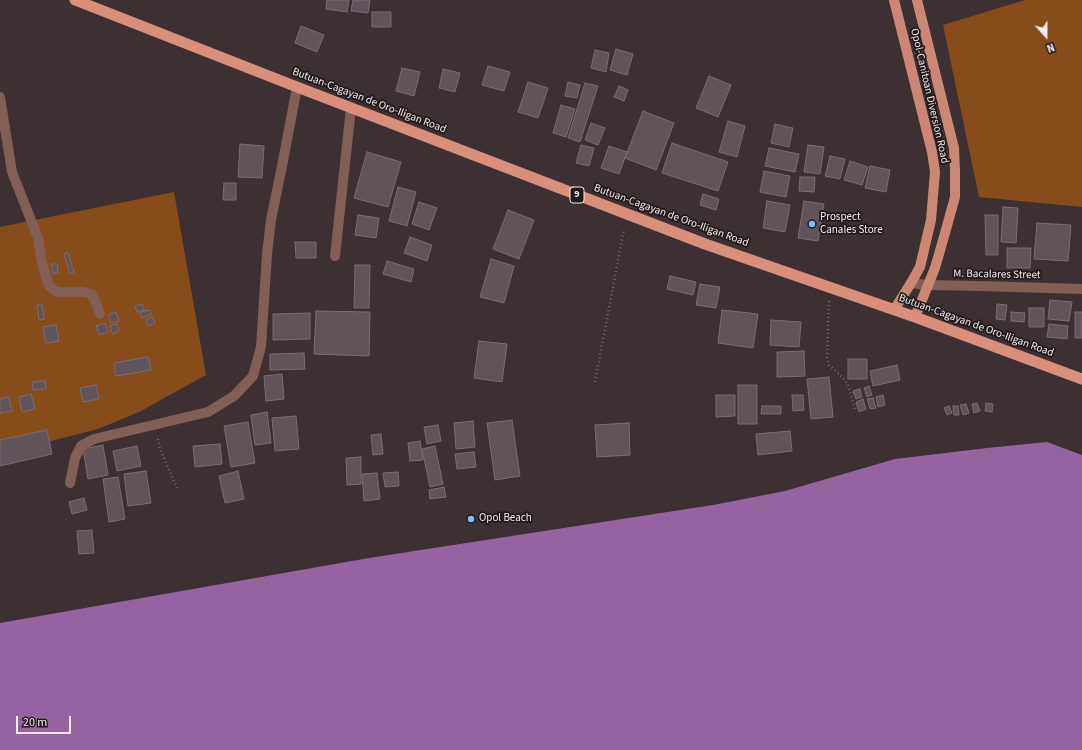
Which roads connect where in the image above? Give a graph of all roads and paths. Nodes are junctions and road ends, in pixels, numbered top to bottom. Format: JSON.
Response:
{"nodes":[{"id":1,"x":75,"y":0,"type":"edge"},
{"id":2,"x":894,"y":0,"type":"edge"},
{"id":3,"x":917,"y":0,"type":"edge"},
{"id":4,"x":297,"y":87,"type":"junction"},
{"id":5,"x":0,"y":97,"type":"edge"},
{"id":6,"x":351,"y":108,"type":"junction"},
{"id":7,"x":627,"y":214,"type":"junction"},
{"id":8,"x":335,"y":256,"type":"dead end"},
{"id":9,"x":912,"y":283,"type":"junction"},
{"id":10,"x":927,"y":285,"type":"junction"},
{"id":11,"x":830,"y":287,"type":"junction"},
{"id":12,"x":1082,"y":289,"type":"edge"},
{"id":13,"x":894,"y":310,"type":"junction"},
{"id":14,"x":100,"y":314,"type":"dead end"},
{"id":15,"x":915,"y":317,"type":"junction"},
{"id":16,"x":1082,"y":379,"type":"edge"},
{"id":17,"x":595,"y":382,"type":"dead end"},
{"id":18,"x":855,"y":410,"type":"dead end"},
{"id":19,"x":154,"y":425,"type":"junction"},
{"id":20,"x":70,"y":483,"type":"dead end"},
{"id":21,"x":177,"y":488,"type":"dead end"}],
"edges":[{"from":1,"to":4,"type":"highway","name":"Butuan-Cagayan de Oro-Iligan Road","number":"9"},
{"from":2,"to":9,"type":"main road","name":"Opol-Canitoan Diversion Road"},
{"from":3,"to":10,"type":"main road","name":"Opol-Canitoan Diversion Road"},
{"from":4,"to":6,"type":"highway","name":"Butuan-Cagayan de Oro-Iligan Road","number":"9"},
{"from":4,"to":19,"type":"street"},
{"from":5,"to":14,"type":"street"},
{"from":6,"to":7,"type":"highway","name":"Butuan-Cagayan de Oro-Iligan Road","number":"9"},
{"from":6,"to":8,"type":"street"},
{"from":7,"to":11,"type":"highway","name":"Butuan-Cagayan de Oro-Iligan Road","number":"9"},
{"from":7,"to":17,"type":"path"},
{"from":9,"to":10,"type":"street","name":"M. Bacalares Street"},
{"from":9,"to":13,"type":"main road","name":"Opol-Canitoan Diversion Road"},
{"from":10,"to":12,"type":"street","name":"M. Bacalares Street"},
{"from":10,"to":15,"type":"main road","name":"Opol-Canitoan Diversion Road"},
{"from":11,"to":13,"type":"highway","name":"Butuan-Cagayan de Oro-Iligan Road","number":"9"},
{"from":11,"to":18,"type":"path"},
{"from":13,"to":15,"type":"highway","name":"Butuan-Cagayan de Oro-Iligan Road","number":"9"},
{"from":15,"to":16,"type":"highway","name":"Butuan-Cagayan de Oro-Iligan Road","number":"9"},
{"from":19,"to":20,"type":"street"},
{"from":19,"to":21,"type":"path"}]}
